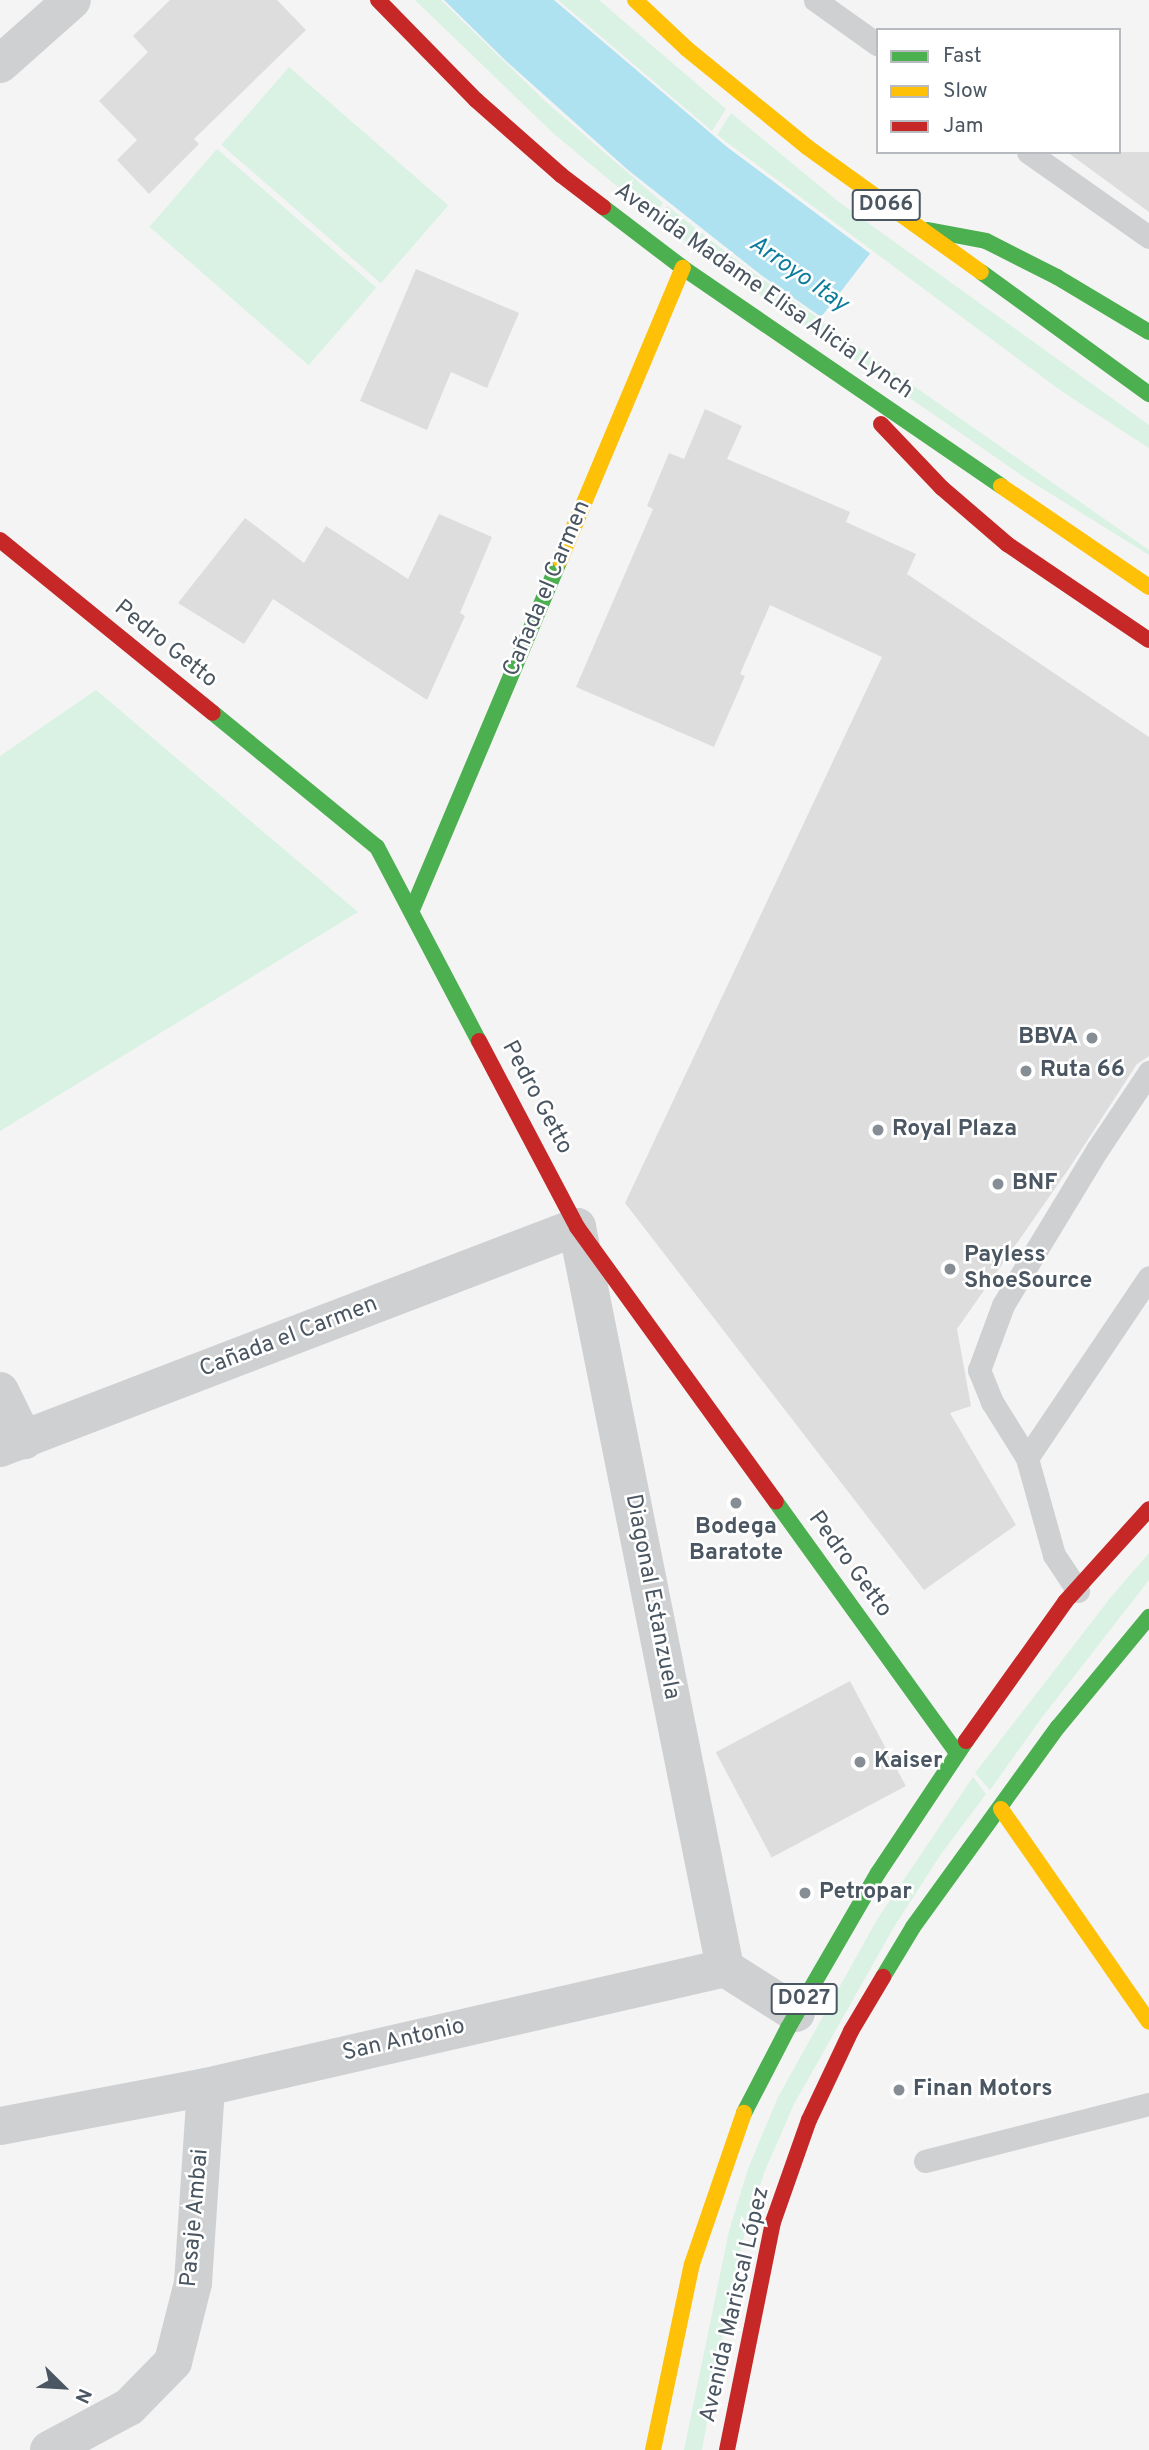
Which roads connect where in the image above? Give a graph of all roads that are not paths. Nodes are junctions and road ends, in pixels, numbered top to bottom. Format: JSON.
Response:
{"nodes":[{"id":1,"x":72,"y":0,"type":"edge"},
{"id":2,"x":378,"y":0,"type":"edge"},
{"id":3,"x":635,"y":0,"type":"edge"},
{"id":4,"x":815,"y":0,"type":"edge"},
{"id":5,"x":876,"y":44,"type":"edge"},
{"id":6,"x":0,"y":64,"type":"edge"},
{"id":7,"x":1031,"y":154,"type":"edge"},
{"id":8,"x":918,"y":228,"type":"junction"},
{"id":9,"x":1149,"y":237,"type":"edge"},
{"id":10,"x":683,"y":268,"type":"junction"},
{"id":11,"x":1149,"y":332,"type":"edge"},
{"id":12,"x":824,"y":364,"type":"junction"},
{"id":13,"x":1149,"y":394,"type":"edge"},
{"id":14,"x":0,"y":540,"type":"edge"},
{"id":15,"x":1149,"y":587,"type":"edge"},
{"id":16,"x":1149,"y":640,"type":"edge"},
{"id":17,"x":412,"y":910,"type":"junction"},
{"id":18,"x":1149,"y":1072,"type":"edge"},
{"id":19,"x":577,"y":1227,"type":"junction"},
{"id":20,"x":1149,"y":1277,"type":"edge"},
{"id":21,"x":0,"y":1391,"type":"edge"},
{"id":22,"x":12,"y":1444,"type":"edge"},
{"id":23,"x":1027,"y":1458,"type":"junction"},
{"id":24,"x":1149,"y":1509,"type":"edge"},
{"id":25,"x":1078,"y":1591,"type":"junction"},
{"id":26,"x":1149,"y":1616,"type":"edge"},
{"id":27,"x":957,"y":1753,"type":"junction"},
{"id":28,"x":1001,"y":1809,"type":"junction"},
{"id":29,"x":725,"y":1968,"type":"junction"},
{"id":30,"x":796,"y":2013,"type":"junction"},
{"id":31,"x":1149,"y":2022,"type":"edge"},
{"id":32,"x":206,"y":2087,"type":"junction"},
{"id":33,"x":1149,"y":2104,"type":"edge"},
{"id":34,"x":0,"y":2126,"type":"edge"},
{"id":35,"x":925,"y":2161,"type":"dead end"},
{"id":36,"x":48,"y":2450,"type":"edge"},
{"id":37,"x":653,"y":2450,"type":"edge"},
{"id":38,"x":727,"y":2450,"type":"edge"}],
"edges":[{"from":1,"to":6,"type":"street"},
{"from":2,"to":10,"type":"main road","name":"Avenida Madame Elisa Alicia Lynch"},
{"from":3,"to":8,"type":"main road","number":"D066"},
{"from":4,"to":5,"type":"lane"},
{"from":7,"to":9,"type":"lane"},
{"from":8,"to":11,"type":"main road"},
{"from":8,"to":13,"type":"main road","number":"D066"},
{"from":10,"to":12,"type":"main road","name":"Avenida Madame Elisa Alicia Lynch"},
{"from":10,"to":17,"type":"main road","name":"Cañada el Carmen"},
{"from":12,"to":15,"type":"main road","name":"Avenida Madame Elisa Alicia Lynch"},
{"from":12,"to":16,"type":"main road"},
{"from":14,"to":17,"type":"main road","name":"Pedro Getto"},
{"from":17,"to":19,"type":"main road","name":"Pedro Getto"},
{"from":18,"to":23,"type":"lane"},
{"from":19,"to":22,"type":"street","name":"Cañada el Carmen"},
{"from":19,"to":27,"type":"main road","name":"Pedro Getto"},
{"from":19,"to":29,"type":"street","name":"Diagonal Estanzuela"},
{"from":20,"to":23,"type":"lane"},
{"from":21,"to":22,"type":"street"},
{"from":23,"to":25,"type":"lane"},
{"from":24,"to":25,"type":"main road","number":"D027"},
{"from":25,"to":27,"type":"main road","number":"D027"},
{"from":26,"to":28,"type":"main road","number":"D027"},
{"from":27,"to":30,"type":"main road","name":"Avenida Mariscal López","number":"D027"},
{"from":28,"to":31,"type":"main road"},
{"from":28,"to":38,"type":"main road","name":"Avenida Mariscal López","number":"D027"},
{"from":29,"to":30,"type":"street"},
{"from":29,"to":32,"type":"street","name":"San Antonio"},
{"from":30,"to":37,"type":"main road","name":"Avenida Mariscal López","number":"D027"},
{"from":32,"to":34,"type":"street","name":"San Antonio"},
{"from":32,"to":36,"type":"street","name":"Pasaje Ambai"},
{"from":33,"to":35,"type":"lane"}]}
